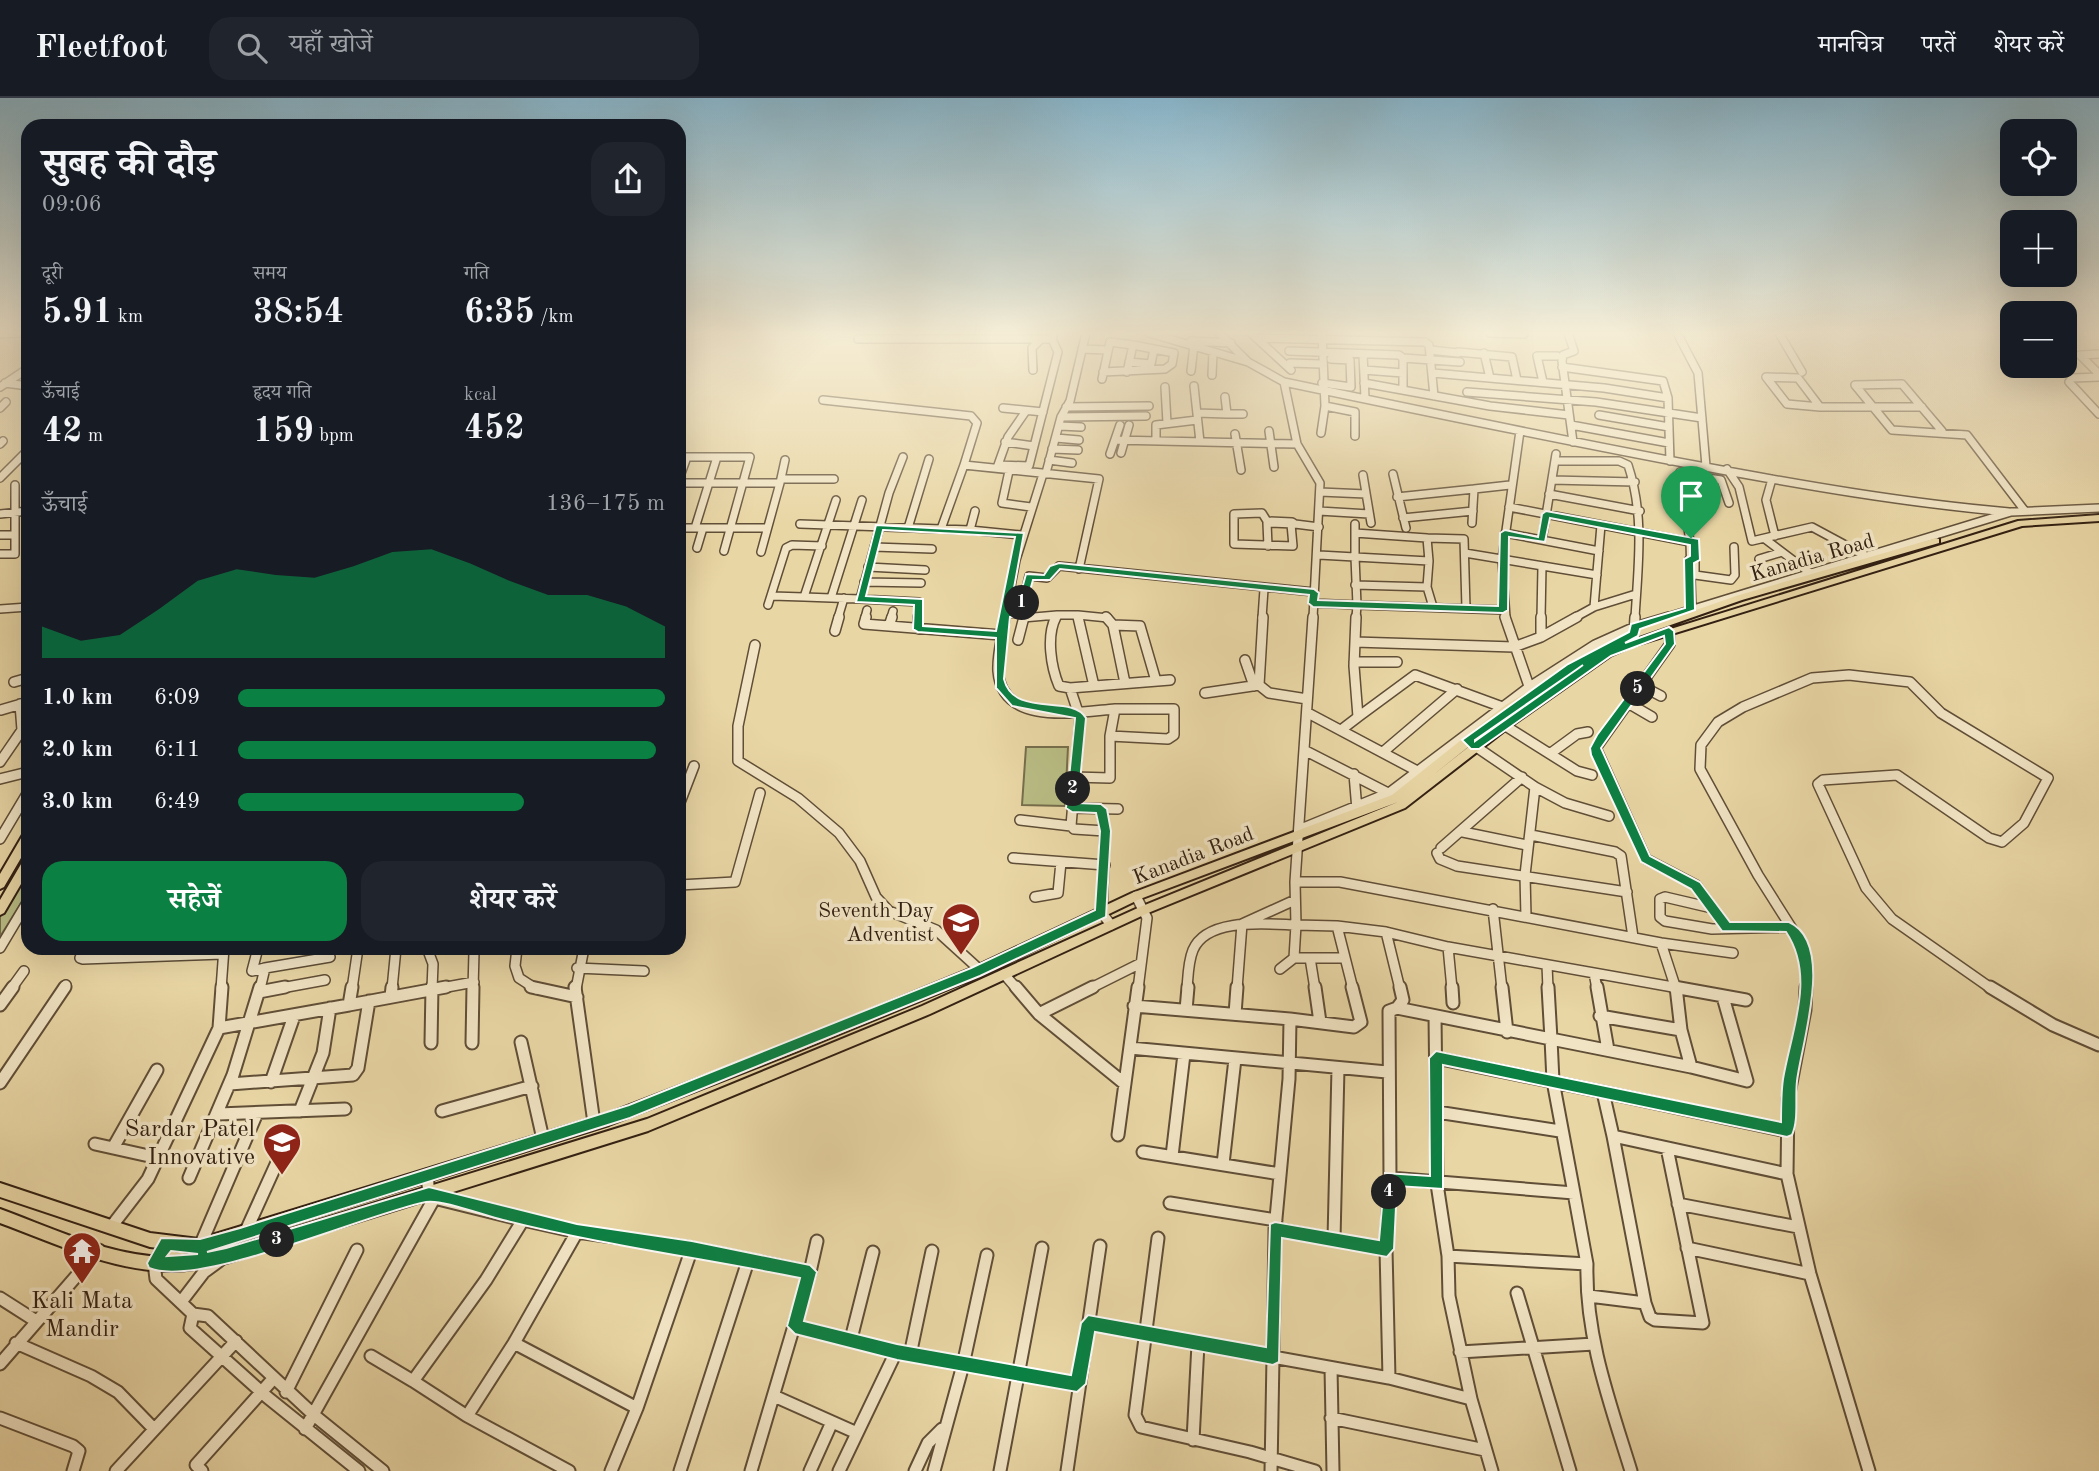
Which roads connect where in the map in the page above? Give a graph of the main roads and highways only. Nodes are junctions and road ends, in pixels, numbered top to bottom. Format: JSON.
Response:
{"nodes":[{"id":1,"x":2091,"y":512,"type":"edge"},
{"id":2,"x":1471,"y":743,"type":"junction"},
{"id":3,"x":1298,"y":837,"type":"junction"},
{"id":4,"x":21,"y":848,"type":"edge"},
{"id":5,"x":1275,"y":850,"type":"junction"},
{"id":6,"x":21,"y":874,"type":"edge"},
{"id":7,"x":1189,"y":876,"type":"junction"},
{"id":8,"x":0,"y":884,"type":"edge"},
{"id":9,"x":1196,"y":888,"type":"junction"},
{"id":10,"x":0,"y":910,"type":"edge"},
{"id":11,"x":794,"y":1047,"type":"junction"},
{"id":12,"x":799,"y":1062,"type":"junction"},
{"id":13,"x":609,"y":1119,"type":"junction"},
{"id":14,"x":612,"y":1136,"type":"junction"},
{"id":15,"x":0,"y":1190,"type":"edge"},
{"id":16,"x":0,"y":1216,"type":"edge"}],
"edges":[{"from":1,"to":2,"type":"main road","name":"Kanadia Road"},
{"from":1,"to":2,"type":"main road","name":"Kanadia Road"},
{"from":2,"to":3,"type":"main road","name":"Kanadia Road"},
{"from":2,"to":3,"type":"main road","name":"Kanadia Road"},
{"from":3,"to":5,"type":"main road","name":"Kanadia Road"},
{"from":4,"to":8,"type":"main road"},
{"from":5,"to":7,"type":"main road","name":"Kanadia Road"},
{"from":5,"to":9,"type":"main road","name":"Kanadia Road"},
{"from":6,"to":10,"type":"main road"},
{"from":7,"to":9,"type":"main road"},
{"from":7,"to":11,"type":"main road","name":"Kanadia Road"},
{"from":9,"to":12,"type":"main road","name":"Kanadia Road"},
{"from":11,"to":12,"type":"main road"},
{"from":11,"to":13,"type":"main road","name":"Kanadia Road"},
{"from":12,"to":14,"type":"main road","name":"Kanadia Road"},
{"from":13,"to":14,"type":"main road"},
{"from":13,"to":15,"type":"main road","name":"Kanadia Road"},
{"from":14,"to":16,"type":"main road","name":"Kanadia Road"}]}
